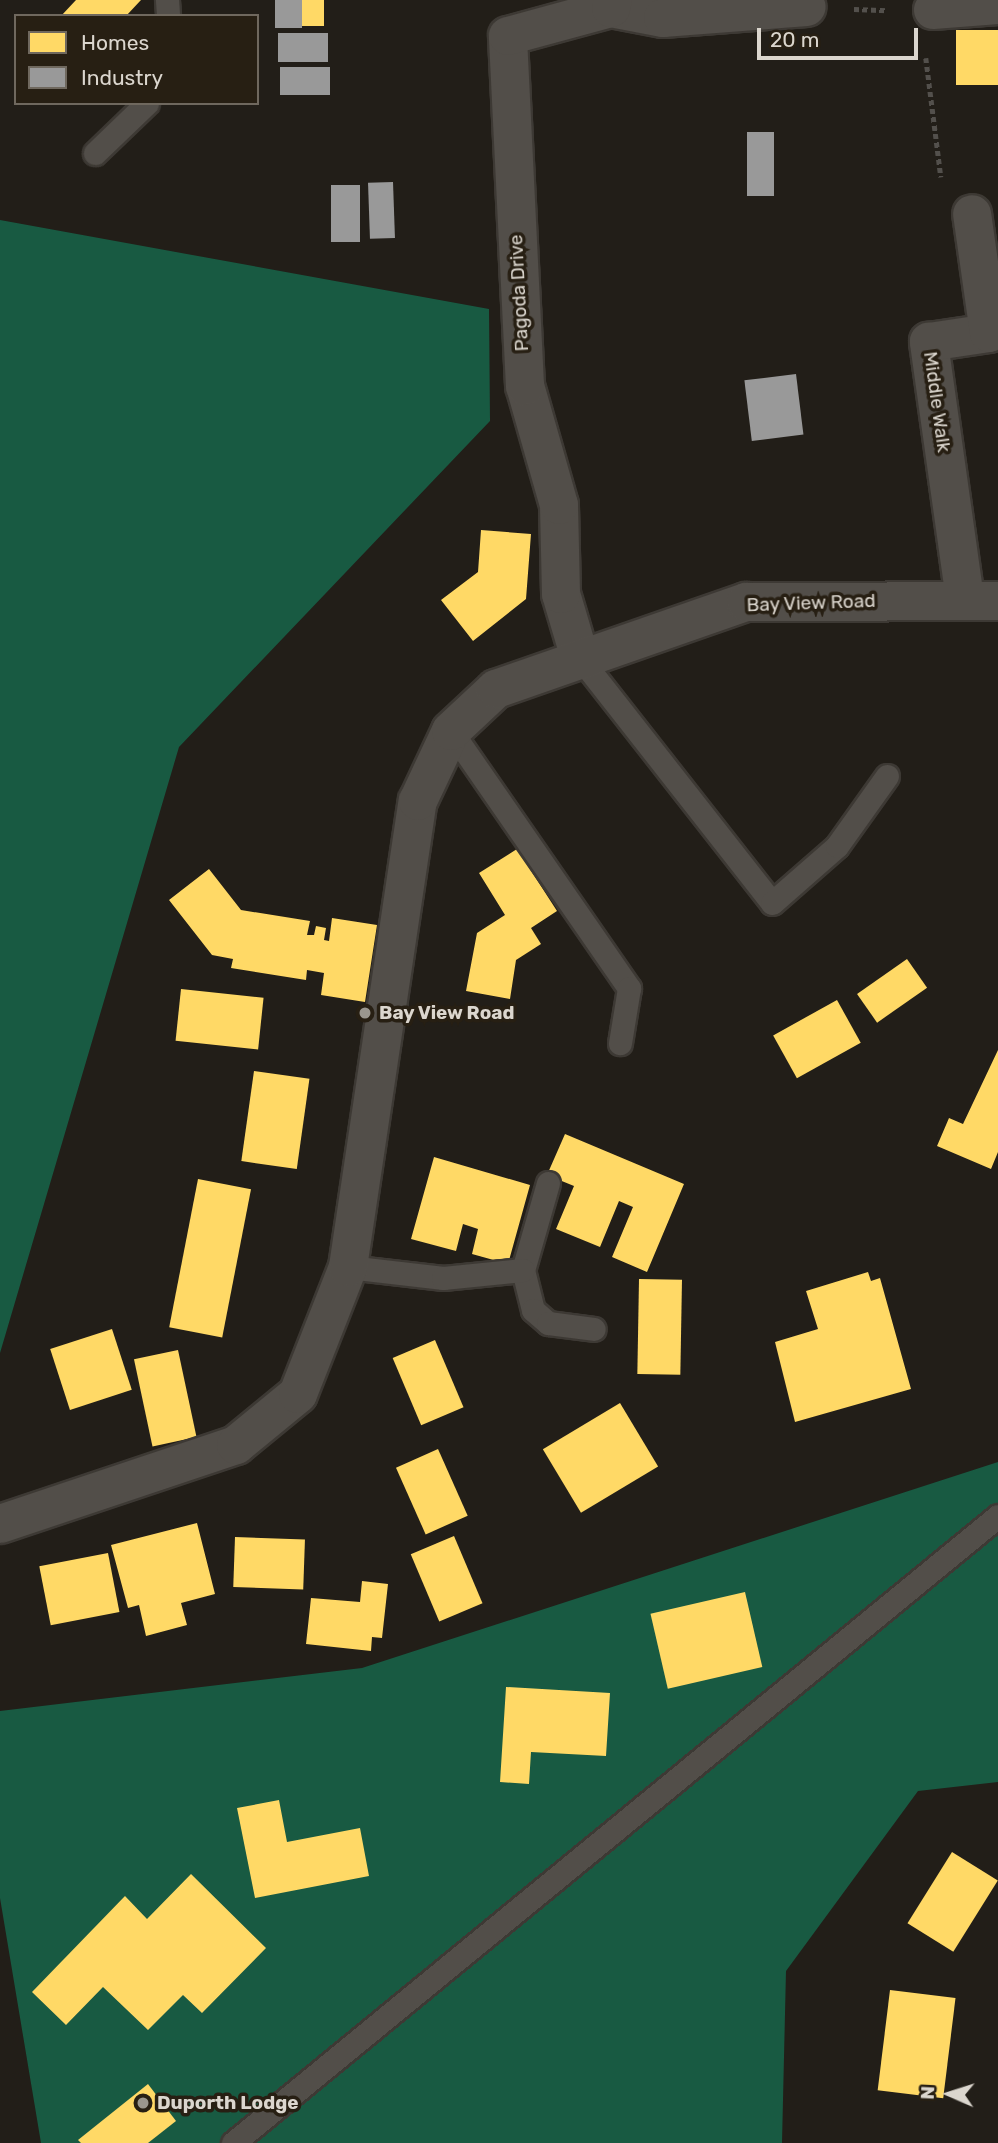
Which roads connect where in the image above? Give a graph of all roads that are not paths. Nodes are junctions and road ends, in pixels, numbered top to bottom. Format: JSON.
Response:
{"nodes":[{"id":1,"x":612,"y":4,"type":"edge"},
{"id":2,"x":998,"y":5,"type":"edge"},
{"id":3,"x":807,"y":7,"type":"road end"},
{"id":4,"x":927,"y":11,"type":"road end"},
{"id":5,"x":145,"y":105,"type":"edge"},
{"id":6,"x":95,"y":153,"type":"dead end"},
{"id":7,"x":972,"y":214,"type":"road end"},
{"id":8,"x":982,"y":600,"type":"edge"},
{"id":9,"x":580,"y":658,"type":"junction"},
{"id":10,"x":451,"y":731,"type":"junction"},
{"id":11,"x":887,"y":776,"type":"dead end"},
{"id":12,"x":620,"y":1043,"type":"dead end"},
{"id":13,"x":548,"y":1183,"type":"dead end"},
{"id":14,"x":348,"y":1267,"type":"junction"},
{"id":15,"x":523,"y":1270,"type":"junction"},
{"id":16,"x":594,"y":1329,"type":"dead end"},
{"id":17,"x":998,"y":1516,"type":"edge"},
{"id":18,"x":0,"y":1524,"type":"edge"},
{"id":19,"x":233,"y":2143,"type":"edge"}],
"edges":[{"from":1,"to":3,"type":"street"},
{"from":1,"to":9,"type":"street","name":"Pagoda Drive"},
{"from":2,"to":4,"type":"street"},
{"from":5,"to":6,"type":"lane"},
{"from":7,"to":8,"type":"street","name":"Middle Walk"},
{"from":8,"to":9,"type":"street","name":"Bay View Road"},
{"from":9,"to":10,"type":"street","name":"Bay View Road"},
{"from":9,"to":11,"type":"lane"},
{"from":10,"to":12,"type":"lane"},
{"from":10,"to":14,"type":"street","name":"Bay View Road"},
{"from":13,"to":15,"type":"lane"},
{"from":14,"to":15,"type":"lane"},
{"from":14,"to":18,"type":"street","name":"Bay View Road"},
{"from":15,"to":16,"type":"lane"},
{"from":17,"to":19,"type":"lane"}]}
